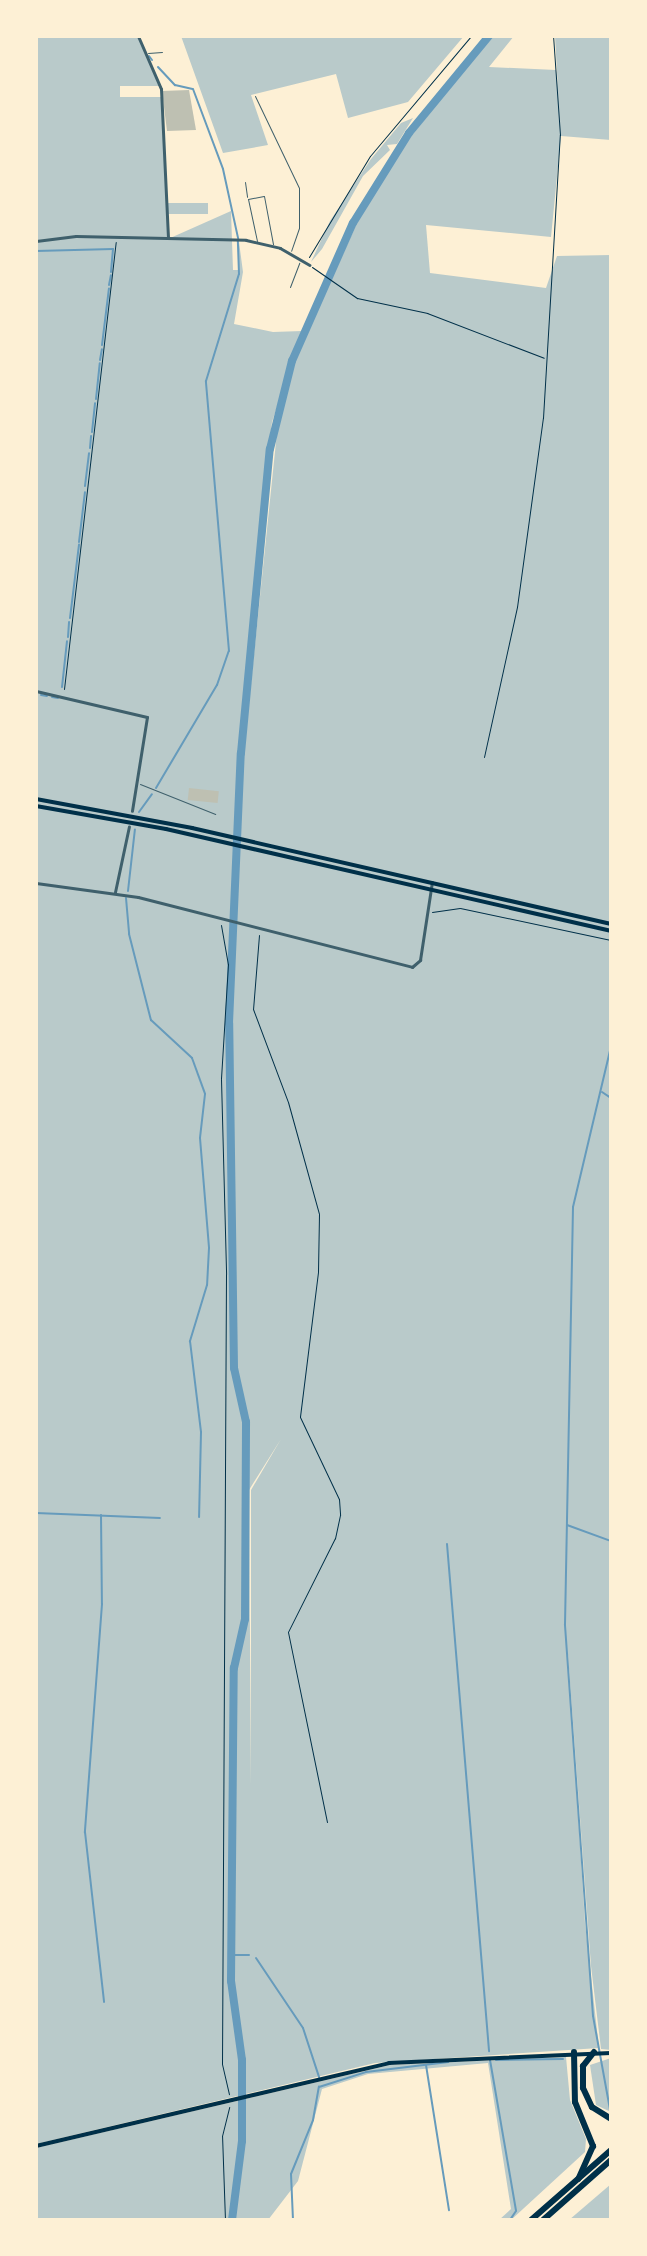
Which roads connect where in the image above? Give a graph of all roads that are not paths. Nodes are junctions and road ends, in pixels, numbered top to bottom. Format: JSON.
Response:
{"nodes":[{"id":1,"x":138,"y":36,"type":"edge"},
{"id":2,"x":162,"y":52,"type":"dead end"},
{"id":3,"x":143,"y":55,"type":"junction"},
{"id":4,"x":255,"y":96,"type":"dead end"},
{"id":5,"x":245,"y":182,"type":"dead end"},
{"id":6,"x":248,"y":199,"type":"junction"},
{"id":7,"x":168,"y":238,"type":"junction"},
{"id":8,"x":36,"y":241,"type":"edge"},
{"id":9,"x":257,"y":241,"type":"junction"},
{"id":10,"x":273,"y":245,"type":"junction"},
{"id":11,"x":289,"y":253,"type":"junction"},
{"id":12,"x":305,"y":262,"type":"joint"},
{"id":13,"x":290,"y":287,"type":"dead end"},
{"id":14,"x":36,"y":691,"type":"edge"},
{"id":15,"x":138,"y":783,"type":"junction"},
{"id":16,"x":36,"y":799,"type":"edge"},
{"id":17,"x":36,"y":806,"type":"edge"},
{"id":18,"x":132,"y":811,"type":"dead end"},
{"id":19,"x":215,"y":814,"type":"dead end"},
{"id":20,"x":129,"y":826,"type":"dead end"},
{"id":21,"x":432,"y":882,"type":"junction"},
{"id":22,"x":36,"y":883,"type":"edge"},
{"id":23,"x":430,"y":890,"type":"junction"},
{"id":24,"x":115,"y":892,"type":"junction"},
{"id":25,"x":611,"y":924,"type":"edge"},
{"id":26,"x":611,"y":931,"type":"edge"},
{"id":27,"x":574,"y":2052,"type":"junction"},
{"id":28,"x":595,"y":2052,"type":"junction"},
{"id":29,"x":611,"y":2053,"type":"edge"},
{"id":30,"x":609,"y":2118,"type":"edge"},
{"id":31,"x":36,"y":2146,"type":"edge"},
{"id":32,"x":611,"y":2150,"type":"edge"},
{"id":33,"x":611,"y":2163,"type":"edge"},
{"id":34,"x":578,"y":2179,"type":"junction"},
{"id":35,"x":531,"y":2220,"type":"edge"},
{"id":36,"x":543,"y":2220,"type":"edge"}],
"edges":[{"from":1,"to":3,"type":"street"},
{"from":2,"to":3,"type":"lane"},
{"from":3,"to":7,"type":"street"},
{"from":4,"to":11,"type":"lane"},
{"from":5,"to":6,"type":"lane"},
{"from":6,"to":9,"type":"lane"},
{"from":6,"to":10,"type":"lane"},
{"from":7,"to":8,"type":"street"},
{"from":7,"to":9,"type":"street"},
{"from":9,"to":10,"type":"street"},
{"from":10,"to":11,"type":"street"},
{"from":11,"to":12,"type":"street"},
{"from":12,"to":13,"type":"lane"},
{"from":14,"to":15,"type":"street"},
{"from":15,"to":18,"type":"street"},
{"from":15,"to":19,"type":"lane"},
{"from":16,"to":21,"type":"main road"},
{"from":17,"to":23,"type":"main road"},
{"from":20,"to":24,"type":"street"},
{"from":21,"to":23,"type":"street"},
{"from":21,"to":25,"type":"main road"},
{"from":22,"to":24,"type":"street"},
{"from":23,"to":24,"type":"street"},
{"from":23,"to":26,"type":"main road"},
{"from":27,"to":28,"type":"main road"},
{"from":27,"to":31,"type":"main road"},
{"from":27,"to":34,"type":"highway"},
{"from":28,"to":29,"type":"main road"},
{"from":28,"to":30,"type":"highway"},
{"from":32,"to":34,"type":"highway"},
{"from":33,"to":36,"type":"highway"},
{"from":34,"to":35,"type":"highway"}]}
